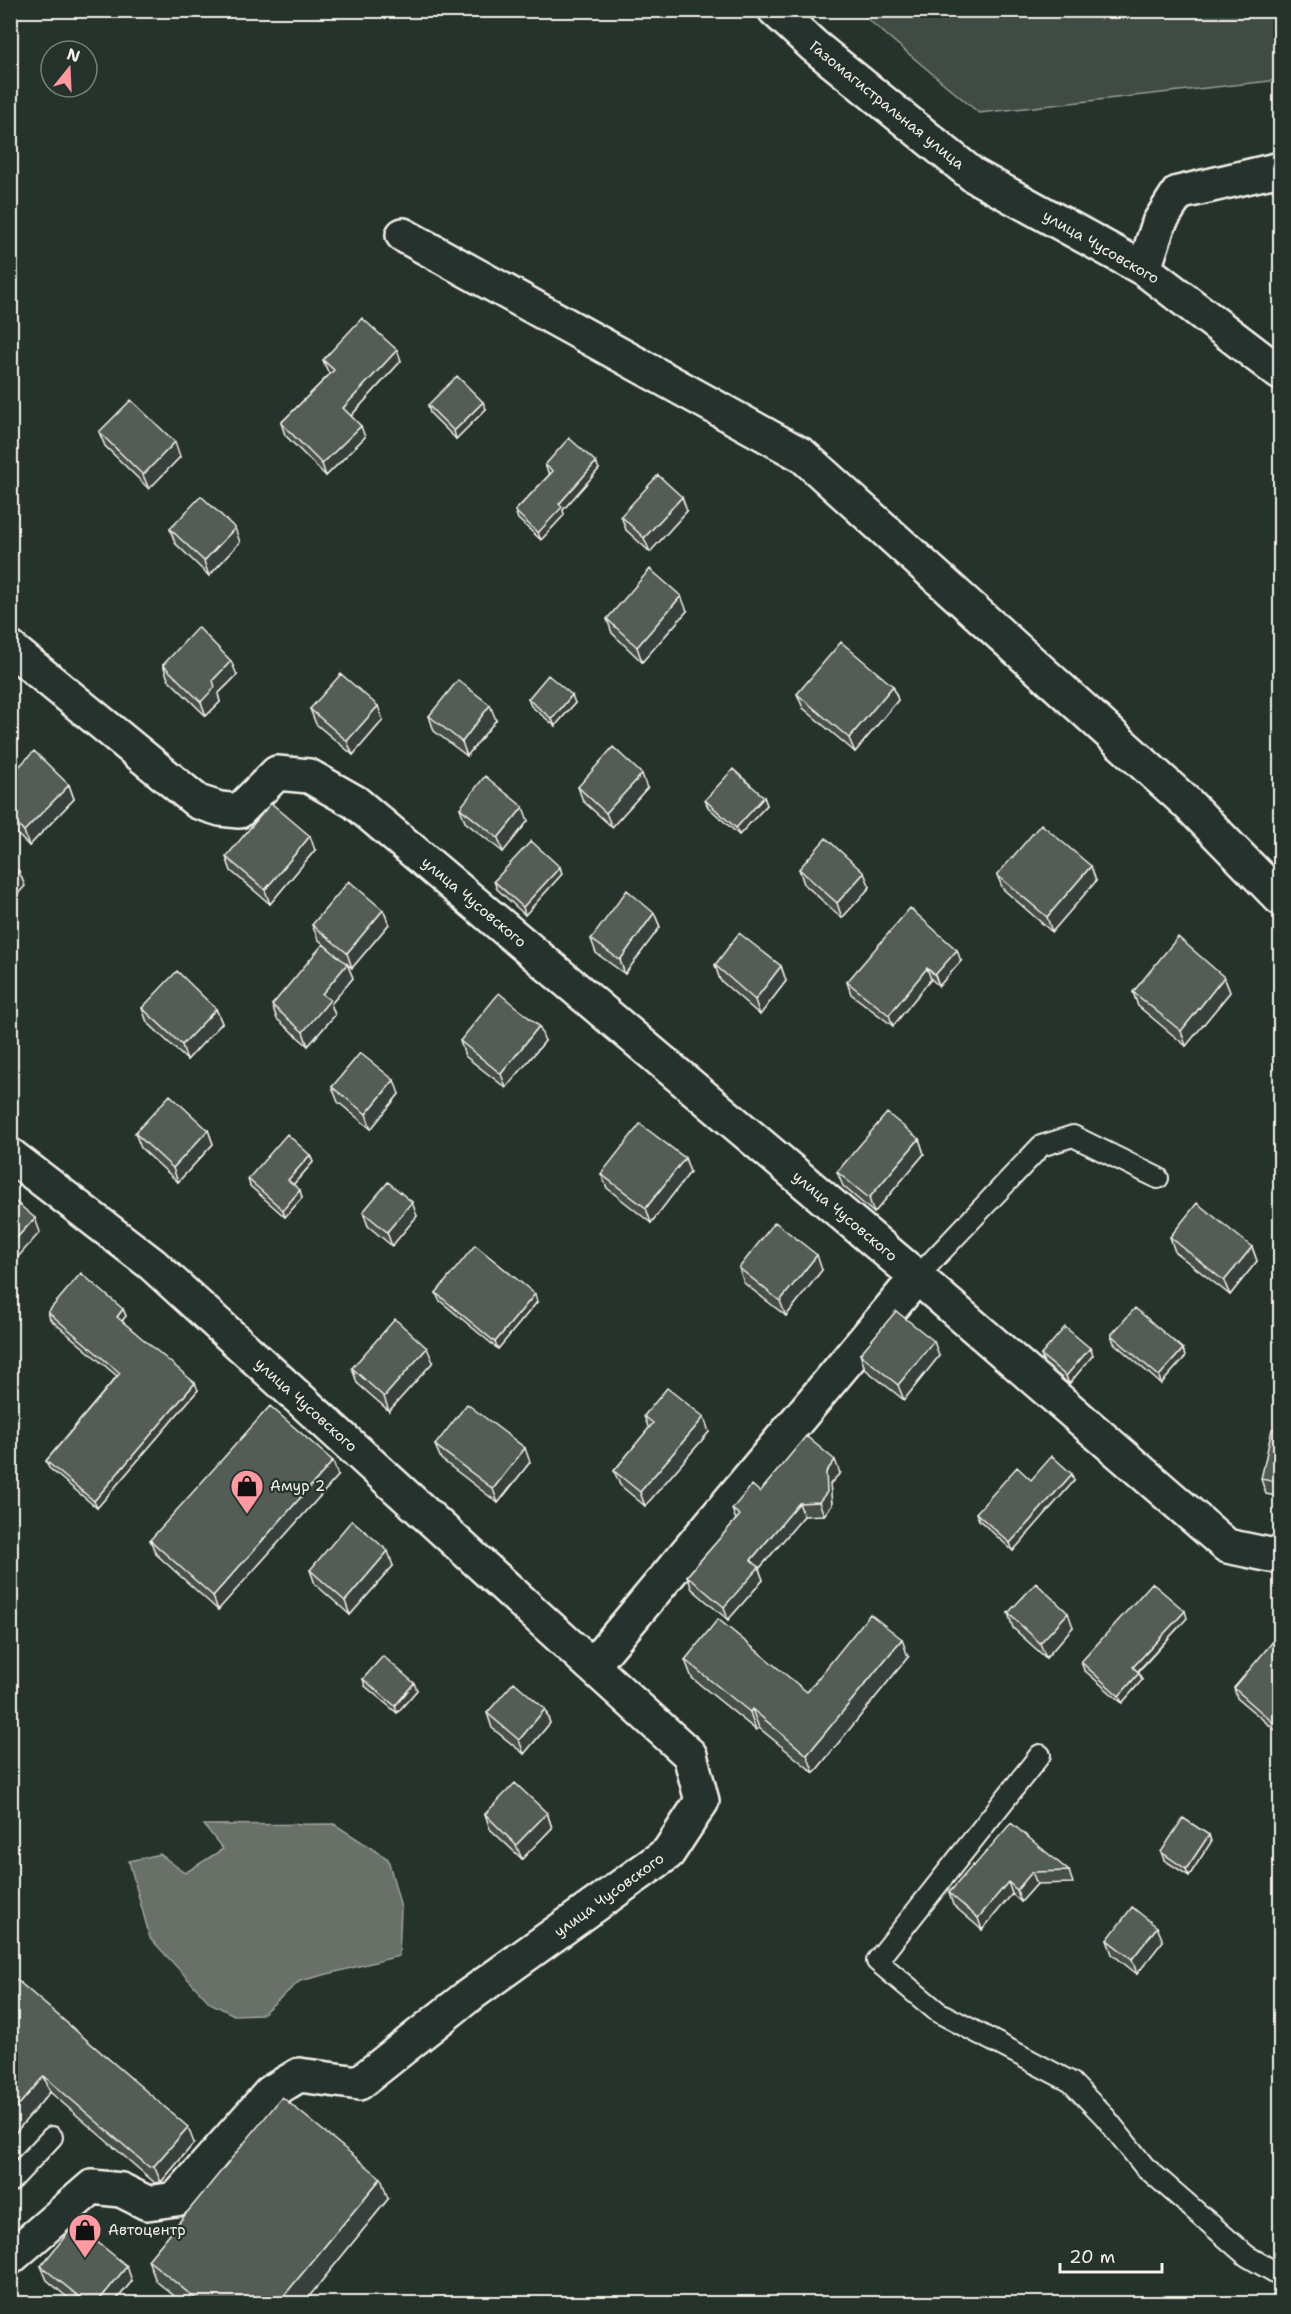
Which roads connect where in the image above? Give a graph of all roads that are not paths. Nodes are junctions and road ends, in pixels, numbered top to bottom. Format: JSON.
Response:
{"nodes":[{"id":1,"x":775,"y":10,"type":"edge"},
{"id":2,"x":1281,"y":169,"type":"edge"},
{"id":3,"x":973,"y":175,"type":"joint"},
{"id":4,"x":403,"y":236,"type":"dead end"},
{"id":5,"x":1144,"y":269,"type":"junction"},
{"id":6,"x":1281,"y":373,"type":"edge"},
{"id":7,"x":10,"y":648,"type":"edge"},
{"id":8,"x":1281,"y":898,"type":"edge"},
{"id":9,"x":10,"y":1155,"type":"edge"},
{"id":10,"x":1158,"y":1178,"type":"dead end"},
{"id":11,"x":917,"y":1277,"type":"junction"},
{"id":12,"x":1281,"y":1557,"type":"edge"},
{"id":13,"x":592,"y":1666,"type":"junction"},
{"id":14,"x":1040,"y":1755,"type":"dead end"},
{"id":15,"x":52,"y":2137,"type":"dead end"},
{"id":16,"x":10,"y":2182,"type":"edge"},
{"id":17,"x":10,"y":2258,"type":"edge"},
{"id":18,"x":1281,"y":2275,"type":"edge"}],
"edges":[{"from":1,"to":3,"type":"street","name":"Газомагистральная улица"},
{"from":2,"to":5,"type":"street"},
{"from":3,"to":5,"type":"street","name":"улица Чусовского"},
{"from":4,"to":8,"type":"street"},
{"from":5,"to":6,"type":"street","name":"улица Чусовского"},
{"from":7,"to":11,"type":"street","name":"улица Чусовского"},
{"from":9,"to":13,"type":"street","name":"улица Чусовского"},
{"from":10,"to":11,"type":"lane"},
{"from":11,"to":12,"type":"street","name":"улица Чусовского"},
{"from":11,"to":13,"type":"street"},
{"from":13,"to":17,"type":"street","name":"улица Чусовского"},
{"from":14,"to":18,"type":"lane"},
{"from":15,"to":16,"type":"lane"}]}
